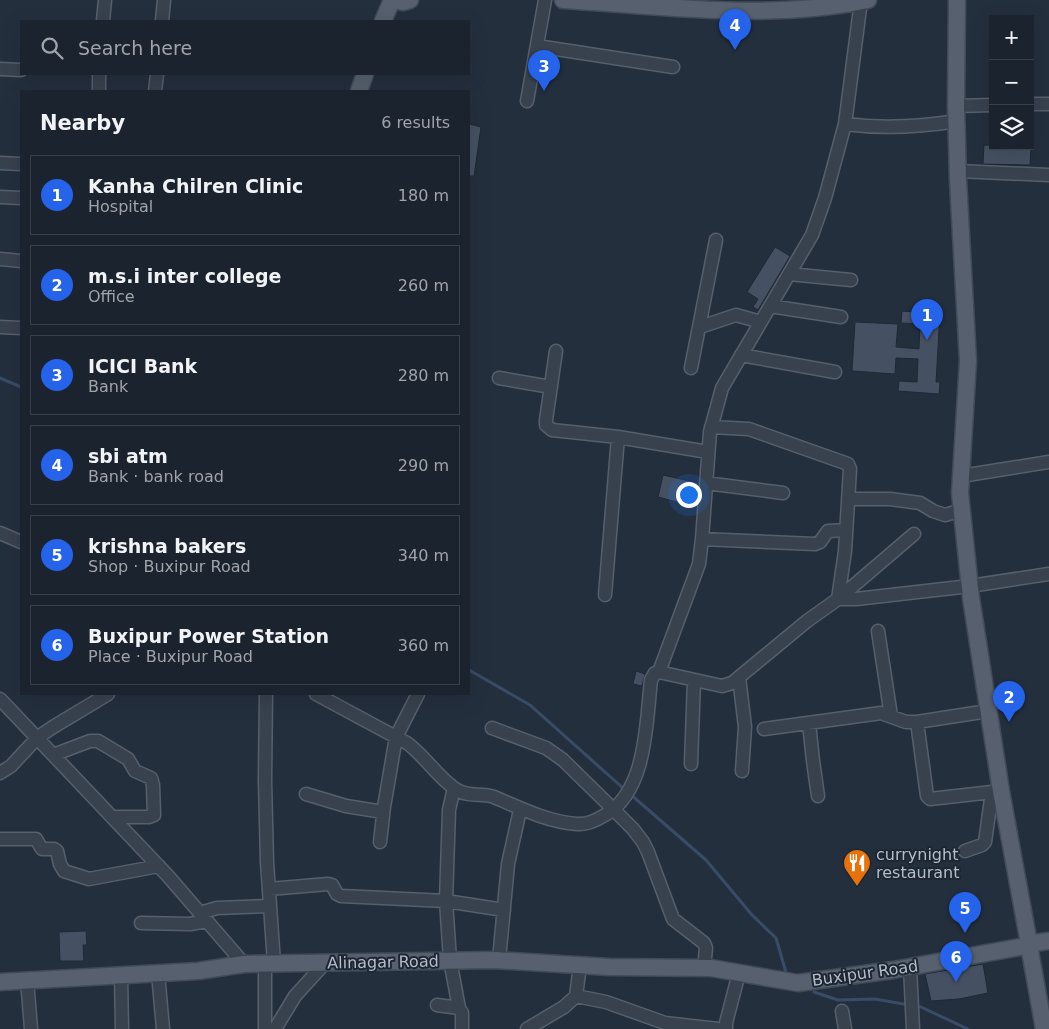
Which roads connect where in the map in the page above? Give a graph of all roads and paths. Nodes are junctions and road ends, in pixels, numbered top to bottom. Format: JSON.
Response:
{"nodes":[{"id":1,"x":106,"y":0,"type":"edge"},
{"id":2,"x":164,"y":0,"type":"edge"},
{"id":3,"x":394,"y":0,"type":"edge"},
{"id":4,"x":410,"y":0,"type":"edge"},
{"id":5,"x":545,"y":0,"type":"edge"},
{"id":6,"x":563,"y":0,"type":"edge"},
{"id":7,"x":958,"y":0,"type":"edge"},
{"id":8,"x":864,"y":1,"type":"edge"},
{"id":9,"x":103,"y":20,"type":"edge"},
{"id":10,"x":162,"y":20,"type":"edge"},
{"id":11,"x":384,"y":20,"type":"edge"},
{"id":12,"x":537,"y":46,"type":"junction"},
{"id":13,"x":673,"y":67,"type":"dead end"},
{"id":14,"x":0,"y":69,"type":"edge"},
{"id":15,"x":20,"y":70,"type":"edge"},
{"id":16,"x":99,"y":75,"type":"edge"},
{"id":17,"x":157,"y":75,"type":"edge"},
{"id":18,"x":365,"y":75,"type":"edge"},
{"id":19,"x":99,"y":90,"type":"edge"},
{"id":20,"x":156,"y":90,"type":"edge"},
{"id":21,"x":359,"y":90,"type":"edge"},
{"id":22,"x":527,"y":101,"type":"dead end"},
{"id":23,"x":1034,"y":104,"type":"edge"},
{"id":24,"x":1049,"y":104,"type":"edge"},
{"id":25,"x":989,"y":106,"type":"edge"},
{"id":26,"x":957,"y":113,"type":"junction"},
{"id":27,"x":846,"y":124,"type":"junction"},
{"id":28,"x":0,"y":163,"type":"edge"},
{"id":29,"x":20,"y":164,"type":"edge"},
{"id":30,"x":958,"y":172,"type":"junction"},
{"id":31,"x":1049,"y":175,"type":"edge"},
{"id":32,"x":0,"y":197,"type":"edge"},
{"id":33,"x":20,"y":198,"type":"edge"},
{"id":34,"x":716,"y":240,"type":"dead end"},
{"id":35,"x":20,"y":257,"type":"edge"},
{"id":36,"x":0,"y":259,"type":"edge"},
{"id":37,"x":789,"y":274,"type":"junction"},
{"id":38,"x":851,"y":280,"type":"dead end"},
{"id":39,"x":770,"y":306,"type":"junction"},
{"id":40,"x":842,"y":317,"type":"dead end"},
{"id":41,"x":760,"y":322,"type":"junction"},
{"id":42,"x":0,"y":327,"type":"edge"},
{"id":43,"x":20,"y":328,"type":"edge"},
{"id":44,"x":700,"y":328,"type":"junction"},
{"id":45,"x":556,"y":351,"type":"dead end"},
{"id":46,"x":741,"y":355,"type":"junction"},
{"id":47,"x":692,"y":368,"type":"dead end"},
{"id":48,"x":835,"y":372,"type":"dead end"},
{"id":49,"x":499,"y":378,"type":"dead end"},
{"id":50,"x":551,"y":387,"type":"junction"},
{"id":51,"x":711,"y":427,"type":"junction"},
{"id":52,"x":618,"y":438,"type":"junction"},
{"id":53,"x":708,"y":452,"type":"junction"},
{"id":54,"x":1049,"y":462,"type":"edge"},
{"id":55,"x":961,"y":476,"type":"junction"},
{"id":56,"x":706,"y":483,"type":"junction"},
{"id":57,"x":783,"y":493,"type":"dead end"},
{"id":58,"x":848,"y":499,"type":"junction"},
{"id":59,"x":962,"y":510,"type":"junction"},
{"id":60,"x":846,"y":530,"type":"junction"},
{"id":61,"x":0,"y":533,"type":"edge"},
{"id":62,"x":914,"y":534,"type":"dead end"},
{"id":63,"x":702,"y":539,"type":"junction"},
{"id":64,"x":20,"y":542,"type":"edge"},
{"id":65,"x":1049,"y":574,"type":"edge"},
{"id":66,"x":970,"y":586,"type":"junction"},
{"id":67,"x":605,"y":595,"type":"dead end"},
{"id":68,"x":838,"y":599,"type":"junction"},
{"id":69,"x":878,"y":631,"type":"dead end"},
{"id":70,"x":658,"y":672,"type":"junction"},
{"id":71,"x":739,"y":677,"type":"junction"},
{"id":72,"x":694,"y":680,"type":"junction"},
{"id":73,"x":106,"y":695,"type":"edge"},
{"id":74,"x":266,"y":695,"type":"edge"},
{"id":75,"x":318,"y":695,"type":"edge"},
{"id":76,"x":417,"y":695,"type":"edge"},
{"id":77,"x":0,"y":699,"type":"edge"},
{"id":78,"x":988,"y":711,"type":"junction"},
{"id":79,"x":891,"y":716,"type":"junction"},
{"id":80,"x":917,"y":722,"type":"junction"},
{"id":81,"x":809,"y":723,"type":"junction"},
{"id":82,"x":492,"y":728,"type":"dead end"},
{"id":83,"x":764,"y":729,"type":"dead end"},
{"id":84,"x":396,"y":737,"type":"junction"},
{"id":85,"x":37,"y":738,"type":"junction"},
{"id":86,"x":53,"y":755,"type":"junction"},
{"id":87,"x":691,"y":764,"type":"dead end"},
{"id":88,"x":742,"y":771,"type":"dead end"},
{"id":89,"x":0,"y":773,"type":"edge"},
{"id":90,"x":454,"y":788,"type":"junction"},
{"id":91,"x":996,"y":792,"type":"junction"},
{"id":92,"x":306,"y":794,"type":"dead end"},
{"id":93,"x":818,"y":796,"type":"dead end"},
{"id":94,"x":520,"y":810,"type":"junction"},
{"id":95,"x":614,"y":810,"type":"junction"},
{"id":96,"x":383,"y":812,"type":"junction"},
{"id":97,"x":112,"y":817,"type":"junction"},
{"id":98,"x":0,"y":839,"type":"edge"},
{"id":99,"x":380,"y":842,"type":"dead end"},
{"id":100,"x":965,"y":851,"type":"dead end"},
{"id":101,"x":159,"y":866,"type":"junction"},
{"id":102,"x":269,"y":889,"type":"junction"},
{"id":103,"x":446,"y":901,"type":"junction"},
{"id":104,"x":270,"y":906,"type":"junction"},
{"id":105,"x":504,"y":910,"type":"junction"},
{"id":106,"x":203,"y":917,"type":"junction"},
{"id":107,"x":142,"y":923,"type":"dead end"},
{"id":108,"x":1032,"y":944,"type":"edge"},
{"id":109,"x":450,"y":960,"type":"junction"},
{"id":110,"x":499,"y":960,"type":"junction"},
{"id":111,"x":325,"y":962,"type":"junction"},
{"id":112,"x":270,"y":963,"type":"junction"},
{"id":113,"x":244,"y":964,"type":"junction"},
{"id":114,"x":580,"y":965,"type":"junction"},
{"id":115,"x":910,"y":967,"type":"junction"},
{"id":116,"x":704,"y":968,"type":"junction"},
{"id":117,"x":158,"y":973,"type":"junction"},
{"id":118,"x":739,"y":973,"type":"junction"},
{"id":119,"x":121,"y":975,"type":"junction"},
{"id":120,"x":27,"y":980,"type":"junction"},
{"id":121,"x":0,"y":982,"type":"edge"},
{"id":122,"x":576,"y":996,"type":"junction"},
{"id":123,"x":437,"y":1005,"type":"dead end"},
{"id":124,"x":459,"y":1008,"type":"junction"},
{"id":125,"x":842,"y":1011,"type":"dead end"},
{"id":126,"x":31,"y":1029,"type":"edge"},
{"id":127,"x":122,"y":1029,"type":"edge"},
{"id":128,"x":162,"y":1029,"type":"edge"},
{"id":129,"x":265,"y":1029,"type":"edge"},
{"id":130,"x":274,"y":1029,"type":"edge"},
{"id":131,"x":462,"y":1029,"type":"edge"},
{"id":132,"x":527,"y":1029,"type":"edge"},
{"id":133,"x":718,"y":1029,"type":"edge"},
{"id":134,"x":726,"y":1029,"type":"edge"},
{"id":135,"x":844,"y":1029,"type":"edge"},
{"id":136,"x":913,"y":1029,"type":"edge"},
{"id":137,"x":1044,"y":1029,"type":"edge"}],
"edges":[{"from":1,"to":9,"type":"street"},
{"from":2,"to":10,"type":"street"},
{"from":3,"to":4,"type":"main road"},
{"from":3,"to":11,"type":"main road"},
{"from":5,"to":12,"type":"street"},
{"from":6,"to":8,"type":"main road"},
{"from":7,"to":26,"type":"main road"},
{"from":8,"to":27,"type":"street"},
{"from":12,"to":13,"type":"street"},
{"from":12,"to":22,"type":"street"},
{"from":14,"to":15,"type":"street"},
{"from":16,"to":19,"type":"street"},
{"from":17,"to":20,"type":"street"},
{"from":18,"to":21,"type":"main road"},
{"from":23,"to":24,"type":"street"},
{"from":25,"to":26,"type":"street"},
{"from":26,"to":27,"type":"street"},
{"from":26,"to":30,"type":"main road"},
{"from":27,"to":37,"type":"street"},
{"from":28,"to":29,"type":"street"},
{"from":30,"to":31,"type":"street"},
{"from":30,"to":55,"type":"main road"},
{"from":32,"to":33,"type":"street"},
{"from":34,"to":44,"type":"street"},
{"from":35,"to":36,"type":"street"},
{"from":37,"to":38,"type":"street"},
{"from":37,"to":39,"type":"street"},
{"from":39,"to":40,"type":"street"},
{"from":39,"to":41,"type":"street"},
{"from":41,"to":44,"type":"street"},
{"from":41,"to":46,"type":"street"},
{"from":42,"to":43,"type":"street"},
{"from":44,"to":47,"type":"street"},
{"from":45,"to":50,"type":"street"},
{"from":46,"to":48,"type":"street"},
{"from":46,"to":51,"type":"street"},
{"from":49,"to":50,"type":"street"},
{"from":50,"to":52,"type":"street"},
{"from":51,"to":53,"type":"street"},
{"from":51,"to":58,"type":"street"},
{"from":52,"to":53,"type":"street"},
{"from":52,"to":67,"type":"street"},
{"from":53,"to":56,"type":"street"},
{"from":54,"to":55,"type":"street"},
{"from":55,"to":59,"type":"main road"},
{"from":56,"to":57,"type":"street"},
{"from":56,"to":63,"type":"street"},
{"from":58,"to":59,"type":"street"},
{"from":58,"to":60,"type":"street"},
{"from":59,"to":66,"type":"main road"},
{"from":60,"to":63,"type":"street"},
{"from":60,"to":68,"type":"street"},
{"from":61,"to":64,"type":"street"},
{"from":62,"to":68,"type":"street"},
{"from":63,"to":70,"type":"street"},
{"from":65,"to":66,"type":"street"},
{"from":66,"to":68,"type":"street"},
{"from":66,"to":78,"type":"main road"},
{"from":68,"to":71,"type":"street"},
{"from":69,"to":79,"type":"street"},
{"from":70,"to":72,"type":"street"},
{"from":70,"to":95,"type":"street"},
{"from":71,"to":72,"type":"street"},
{"from":71,"to":88,"type":"street"},
{"from":72,"to":87,"type":"street"},
{"from":73,"to":85,"type":"street"},
{"from":74,"to":102,"type":"street"},
{"from":75,"to":84,"type":"street"},
{"from":76,"to":84,"type":"street"},
{"from":77,"to":85,"type":"street"},
{"from":78,"to":80,"type":"street"},
{"from":78,"to":91,"type":"main road"},
{"from":79,"to":80,"type":"street"},
{"from":79,"to":81,"type":"street"},
{"from":80,"to":91,"type":"street"},
{"from":81,"to":83,"type":"street"},
{"from":81,"to":93,"type":"street"},
{"from":82,"to":95,"type":"street"},
{"from":84,"to":90,"type":"street"},
{"from":84,"to":96,"type":"street"},
{"from":85,"to":86,"type":"street"},
{"from":85,"to":89,"type":"street"},
{"from":86,"to":97,"type":"street"},
{"from":86,"to":97,"type":"street"},
{"from":90,"to":94,"type":"street"},
{"from":90,"to":103,"type":"street"},
{"from":91,"to":100,"type":"street"},
{"from":91,"to":108,"type":"main road"},
{"from":92,"to":96,"type":"street"},
{"from":94,"to":95,"type":"street"},
{"from":94,"to":105,"type":"street"},
{"from":95,"to":116,"type":"street"},
{"from":96,"to":99,"type":"street"},
{"from":97,"to":101,"type":"street"},
{"from":98,"to":101,"type":"street"},
{"from":101,"to":106,"type":"street"},
{"from":102,"to":103,"type":"street"},
{"from":102,"to":104,"type":"street"},
{"from":103,"to":105,"type":"street"},
{"from":103,"to":109,"type":"street"},
{"from":104,"to":106,"type":"street"},
{"from":104,"to":112,"type":"street"},
{"from":105,"to":110,"type":"street"},
{"from":106,"to":107,"type":"street"},
{"from":106,"to":113,"type":"street"},
{"from":108,"to":115,"type":"main road","name":"Buxipur Road"},
{"from":108,"to":137,"type":"main road"},
{"from":109,"to":110,"type":"main road","name":"Alinagar Road"},
{"from":109,"to":111,"type":"main road","name":"Alinagar Road"},
{"from":109,"to":124,"type":"street"},
{"from":110,"to":114,"type":"main road","name":"Alinagar Road"},
{"from":111,"to":112,"type":"main road","name":"Alinagar Road"},
{"from":111,"to":130,"type":"street"},
{"from":112,"to":113,"type":"main road","name":"Alinagar Road"},
{"from":112,"to":129,"type":"street"},
{"from":113,"to":117,"type":"main road","name":"Alinagar Road"},
{"from":114,"to":116,"type":"main road","name":"Alinagar Road"},
{"from":114,"to":122,"type":"street"},
{"from":115,"to":118,"type":"main road","name":"Buxipur Road"},
{"from":115,"to":136,"type":"street"},
{"from":116,"to":118,"type":"main road","name":"Alinagar Road"},
{"from":117,"to":119,"type":"main road","name":"Alinagar Road"},
{"from":117,"to":128,"type":"street"},
{"from":118,"to":134,"type":"street"},
{"from":119,"to":120,"type":"main road","name":"Alinagar Road"},
{"from":119,"to":127,"type":"street"},
{"from":120,"to":121,"type":"main road","name":"Alinagar Road"},
{"from":120,"to":126,"type":"street"},
{"from":122,"to":132,"type":"street"},
{"from":122,"to":133,"type":"street"},
{"from":123,"to":124,"type":"street"},
{"from":124,"to":131,"type":"street"},
{"from":125,"to":135,"type":"street"}]}
